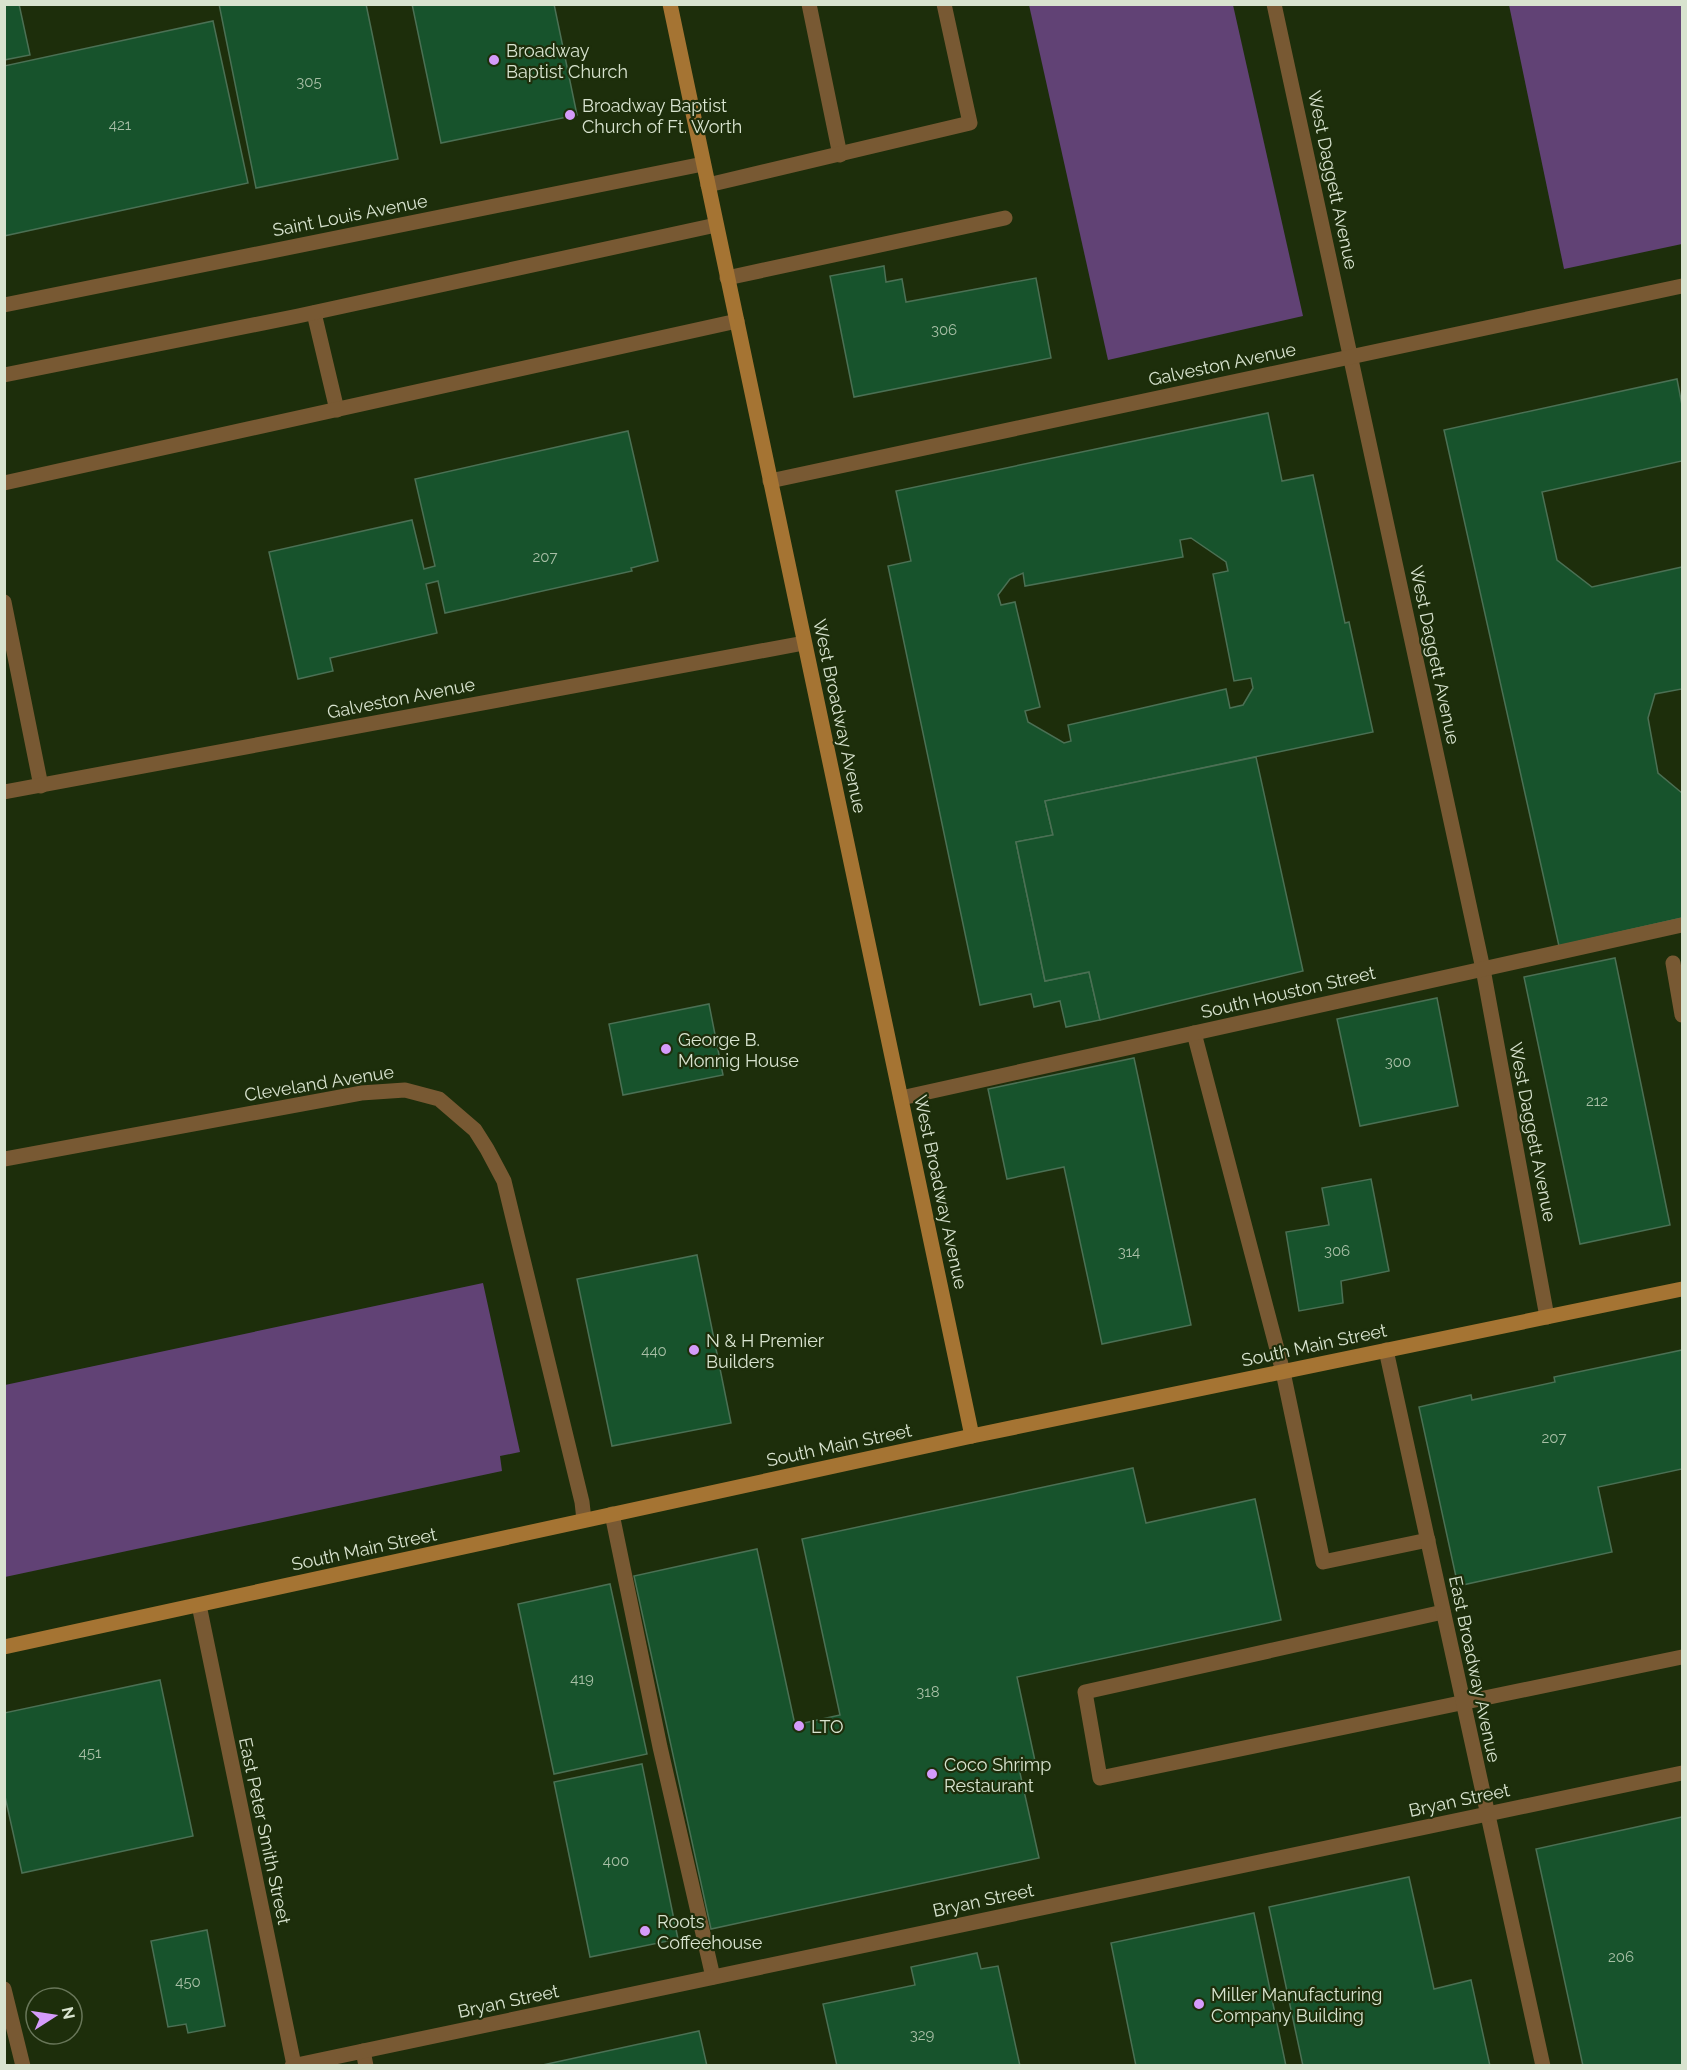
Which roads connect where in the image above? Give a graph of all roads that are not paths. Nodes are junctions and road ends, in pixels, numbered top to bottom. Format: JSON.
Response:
{"nodes":[{"id":1,"x":670,"y":4,"type":"edge"},
{"id":2,"x":809,"y":4,"type":"edge"},
{"id":3,"x":944,"y":4,"type":"edge"},
{"id":4,"x":1274,"y":4,"type":"edge"},
{"id":5,"x":840,"y":156,"type":"junction"},
{"id":6,"x":703,"y":164,"type":"junction"},
{"id":7,"x":708,"y":185,"type":"junction"},
{"id":8,"x":1005,"y":218,"type":"dead end"},
{"id":9,"x":716,"y":225,"type":"junction"},
{"id":10,"x":727,"y":278,"type":"junction"},
{"id":11,"x":1683,"y":286,"type":"edge"},
{"id":12,"x":4,"y":305,"type":"edge"},
{"id":13,"x":315,"y":313,"type":"junction"},
{"id":14,"x":737,"y":321,"type":"junction"},
{"id":15,"x":1351,"y":356,"type":"junction"},
{"id":16,"x":4,"y":375,"type":"edge"},
{"id":17,"x":337,"y":410,"type":"junction"},
{"id":18,"x":770,"y":481,"type":"junction"},
{"id":19,"x":4,"y":483,"type":"edge"},
{"id":20,"x":4,"y":602,"type":"edge"},
{"id":21,"x":804,"y":643,"type":"junction"},
{"id":22,"x":41,"y":786,"type":"junction"},
{"id":23,"x":4,"y":792,"type":"edge"},
{"id":24,"x":1683,"y":925,"type":"edge"},
{"id":25,"x":1673,"y":963,"type":"dead end"},
{"id":26,"x":1483,"y":969,"type":"junction"},
{"id":27,"x":1683,"y":1015,"type":"edge"},
{"id":28,"x":1194,"y":1033,"type":"junction"},
{"id":29,"x":901,"y":1098,"type":"junction"},
{"id":30,"x":4,"y":1159,"type":"edge"},
{"id":31,"x":1683,"y":1289,"type":"edge"},
{"id":32,"x":1547,"y":1317,"type":"junction"},
{"id":33,"x":1386,"y":1350,"type":"junction"},
{"id":34,"x":1283,"y":1372,"type":"junction"},
{"id":35,"x":972,"y":1436,"type":"junction"},
{"id":36,"x":612,"y":1514,"type":"junction"},
{"id":37,"x":584,"y":1520,"type":"junction"},
{"id":38,"x":1428,"y":1540,"type":"junction"},
{"id":39,"x":199,"y":1605,"type":"junction"},
{"id":40,"x":1443,"y":1612,"type":"junction"},
{"id":41,"x":4,"y":1647,"type":"edge"},
{"id":42,"x":1683,"y":1657,"type":"edge"},
{"id":43,"x":1463,"y":1702,"type":"junction"},
{"id":44,"x":1683,"y":1773,"type":"edge"},
{"id":45,"x":1487,"y":1814,"type":"junction"},
{"id":46,"x":713,"y":1977,"type":"junction"},
{"id":47,"x":4,"y":1989,"type":"edge"},
{"id":48,"x":364,"y":2058,"type":"edge"},
{"id":49,"x":293,"y":2065,"type":"edge"},
{"id":50,"x":23,"y":2066,"type":"edge"},
{"id":51,"x":1543,"y":2066,"type":"edge"}],
"edges":[{"from":1,"to":6,"type":"street","name":"West Broadway Avenue"},
{"from":2,"to":5,"type":"street"},
{"from":3,"to":5,"type":"street"},
{"from":4,"to":15,"type":"street","name":"West Daggett Avenue"},
{"from":5,"to":7,"type":"street"},
{"from":6,"to":7,"type":"street","name":"West Broadway Avenue"},
{"from":6,"to":12,"type":"street","name":"Saint Louis Avenue"},
{"from":7,"to":9,"type":"street","name":"West Broadway Avenue"},
{"from":8,"to":10,"type":"street"},
{"from":9,"to":10,"type":"street","name":"West Broadway Avenue"},
{"from":9,"to":13,"type":"street"},
{"from":10,"to":14,"type":"street","name":"West Broadway Avenue"},
{"from":11,"to":15,"type":"street","name":"Galveston Avenue"},
{"from":13,"to":16,"type":"street"},
{"from":13,"to":17,"type":"street"},
{"from":14,"to":17,"type":"street"},
{"from":14,"to":18,"type":"street","name":"West Broadway Avenue"},
{"from":15,"to":18,"type":"street","name":"Galveston Avenue"},
{"from":15,"to":26,"type":"street","name":"West Daggett Avenue"},
{"from":17,"to":19,"type":"street"},
{"from":18,"to":21,"type":"street","name":"West Broadway Avenue"},
{"from":20,"to":22,"type":"street"},
{"from":21,"to":22,"type":"street","name":"Galveston Avenue"},
{"from":21,"to":29,"type":"street","name":"West Broadway Avenue"},
{"from":22,"to":23,"type":"street","name":"Galveston Avenue"},
{"from":24,"to":26,"type":"street","name":"South Houston Street"},
{"from":25,"to":27,"type":"street"},
{"from":26,"to":28,"type":"street","name":"South Houston Street"},
{"from":26,"to":32,"type":"street","name":"West Daggett Avenue"},
{"from":28,"to":29,"type":"street","name":"South Houston Street"},
{"from":28,"to":34,"type":"street"},
{"from":29,"to":35,"type":"street","name":"West Broadway Avenue"},
{"from":30,"to":37,"type":"street","name":"Cleveland Avenue"},
{"from":31,"to":32,"type":"street","name":"South Main Street"},
{"from":32,"to":33,"type":"street","name":"South Main Street"},
{"from":33,"to":34,"type":"street","name":"South Main Street"},
{"from":33,"to":38,"type":"street","name":"East Broadway Avenue"},
{"from":34,"to":35,"type":"street","name":"South Main Street"},
{"from":34,"to":38,"type":"street"},
{"from":35,"to":36,"type":"street","name":"South Main Street"},
{"from":36,"to":37,"type":"street","name":"South Main Street"},
{"from":36,"to":46,"type":"street"},
{"from":37,"to":39,"type":"street","name":"South Main Street"},
{"from":38,"to":40,"type":"street","name":"East Broadway Avenue"},
{"from":39,"to":41,"type":"street","name":"South Main Street"},
{"from":39,"to":49,"type":"street","name":"East Peter Smith Street"},
{"from":40,"to":43,"type":"street","name":"East Broadway Avenue"},
{"from":40,"to":43,"type":"street"},
{"from":42,"to":43,"type":"street"},
{"from":43,"to":45,"type":"street","name":"East Broadway Avenue"},
{"from":44,"to":45,"type":"street","name":"Bryan Street"},
{"from":45,"to":46,"type":"street","name":"Bryan Street"},
{"from":45,"to":51,"type":"street","name":"East Broadway Avenue"},
{"from":46,"to":48,"type":"street","name":"Bryan Street"},
{"from":47,"to":50,"type":"street"},
{"from":48,"to":49,"type":"street","name":"Bryan Street"}]}
